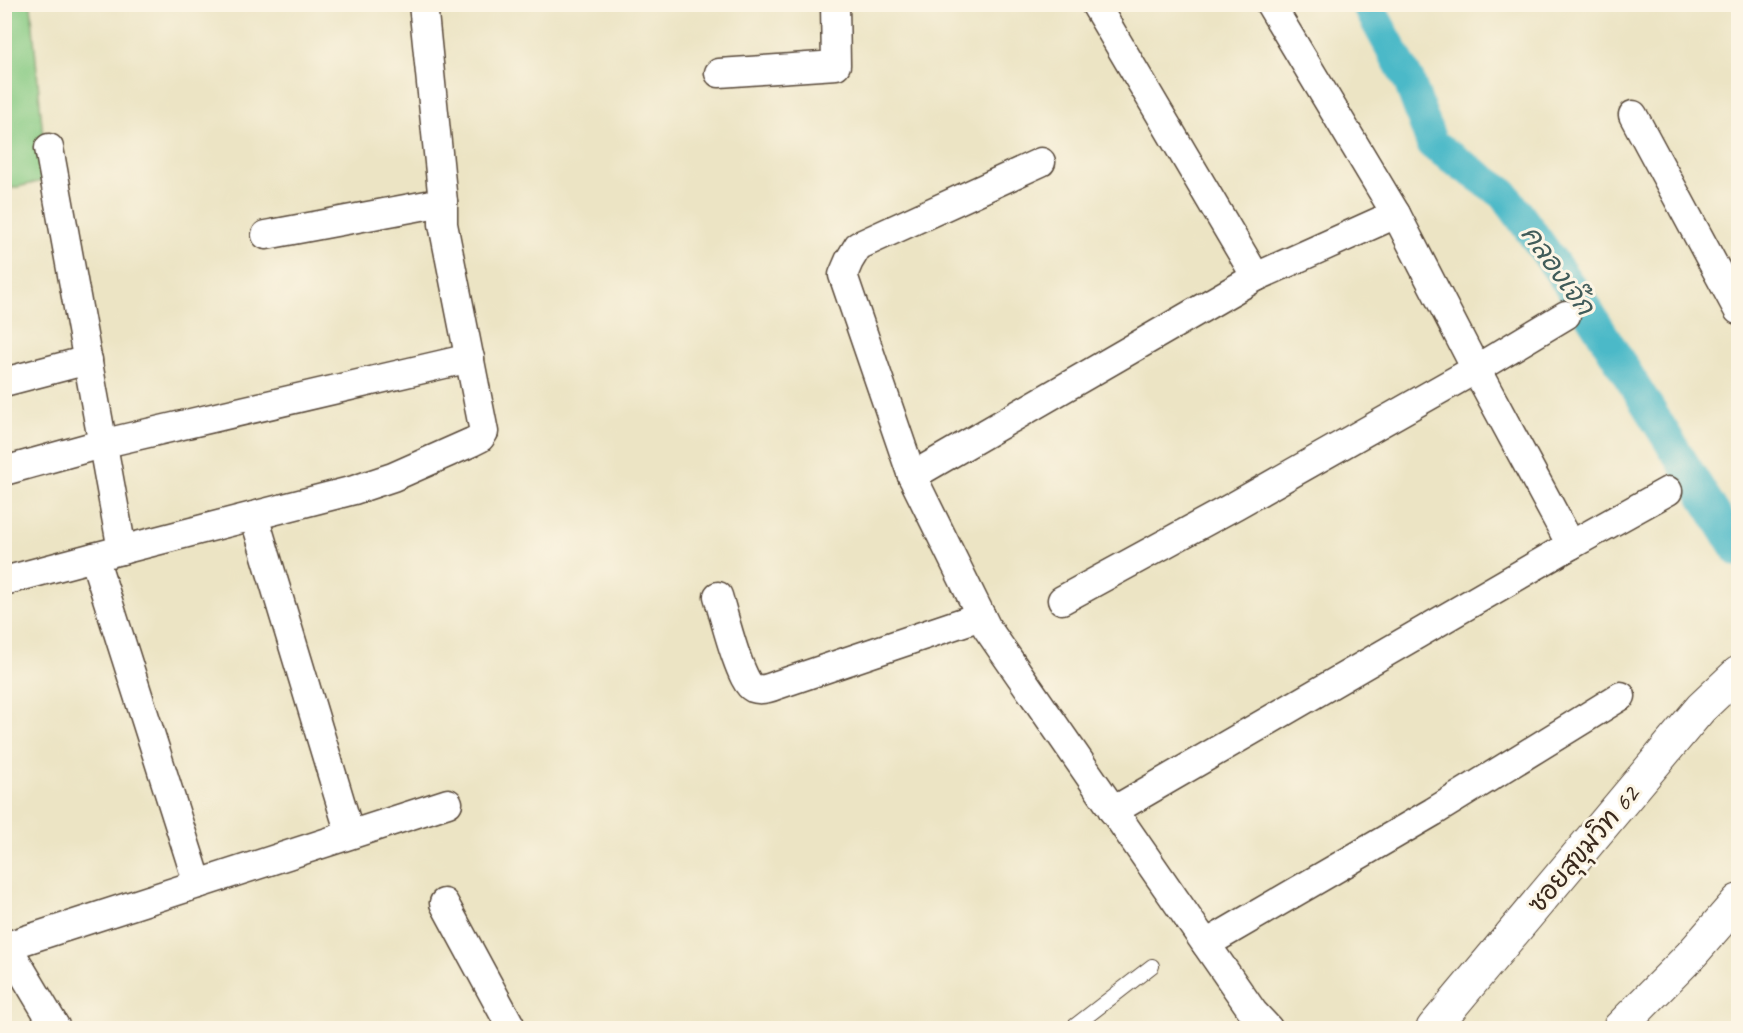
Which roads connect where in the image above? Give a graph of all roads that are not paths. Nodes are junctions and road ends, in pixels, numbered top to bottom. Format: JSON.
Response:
{"nodes":[{"id":1,"x":423,"y":4,"type":"edge"},
{"id":2,"x":835,"y":4,"type":"edge"},
{"id":3,"x":1095,"y":4,"type":"edge"},
{"id":4,"x":1270,"y":4,"type":"edge"},
{"id":5,"x":719,"y":74,"type":"dead end"},
{"id":6,"x":1632,"y":115,"type":"dead end"},
{"id":7,"x":50,"y":148,"type":"dead end"},
{"id":8,"x":1041,"y":162,"type":"dead end"},
{"id":9,"x":442,"y":202,"type":"junction"},
{"id":10,"x":1396,"y":214,"type":"junction"},
{"id":11,"x":266,"y":235,"type":"dead end"},
{"id":12,"x":1256,"y":277,"type":"junction"},
{"id":13,"x":1736,"y":299,"type":"edge"},
{"id":14,"x":1566,"y":315,"type":"dead end"},
{"id":15,"x":470,"y":358,"type":"junction"},
{"id":16,"x":88,"y":360,"type":"junction"},
{"id":17,"x":1476,"y":369,"type":"junction"},
{"id":18,"x":4,"y":382,"type":"edge"},
{"id":19,"x":101,"y":444,"type":"junction"},
{"id":20,"x":4,"y":471,"type":"edge"},
{"id":21,"x":912,"y":476,"type":"junction"},
{"id":22,"x":1668,"y":491,"type":"dead end"},
{"id":23,"x":254,"y":516,"type":"junction"},
{"id":24,"x":1571,"y":545,"type":"junction"},
{"id":25,"x":122,"y":550,"type":"junction"},
{"id":26,"x":94,"y":557,"type":"junction"},
{"id":27,"x":4,"y":581,"type":"edge"},
{"id":28,"x":718,"y":596,"type":"dead end"},
{"id":29,"x":1062,"y":600,"type":"dead end"},
{"id":30,"x":981,"y":616,"type":"junction"},
{"id":31,"x":1738,"y":673,"type":"edge"},
{"id":32,"x":1622,"y":696,"type":"dead end"},
{"id":33,"x":448,"y":803,"type":"dead end"},
{"id":34,"x":1113,"y":811,"type":"junction"},
{"id":35,"x":350,"y":834,"type":"junction"},
{"id":36,"x":198,"y":884,"type":"junction"},
{"id":37,"x":1738,"y":902,"type":"edge"},
{"id":38,"x":444,"y":903,"type":"dead end"},
{"id":39,"x":1206,"y":944,"type":"junction"},
{"id":40,"x":6,"y":947,"type":"edge"},
{"id":41,"x":1152,"y":966,"type":"dead end"},
{"id":42,"x":509,"y":1028,"type":"edge"},
{"id":43,"x":56,"y":1029,"type":"edge"},
{"id":44,"x":1072,"y":1029,"type":"edge"},
{"id":45,"x":1268,"y":1029,"type":"edge"},
{"id":46,"x":1433,"y":1029,"type":"edge"},
{"id":47,"x":1619,"y":1029,"type":"edge"}],
"edges":[{"from":1,"to":9,"type":"street"},
{"from":2,"to":5,"type":"street"},
{"from":3,"to":12,"type":"street"},
{"from":4,"to":10,"type":"street"},
{"from":6,"to":13,"type":"street"},
{"from":7,"to":16,"type":"street"},
{"from":8,"to":21,"type":"street"},
{"from":9,"to":11,"type":"street"},
{"from":9,"to":15,"type":"street"},
{"from":10,"to":12,"type":"street"},
{"from":10,"to":17,"type":"street"},
{"from":12,"to":21,"type":"street"},
{"from":14,"to":17,"type":"street"},
{"from":15,"to":19,"type":"street"},
{"from":15,"to":23,"type":"street"},
{"from":16,"to":18,"type":"street"},
{"from":16,"to":19,"type":"street"},
{"from":17,"to":24,"type":"street"},
{"from":17,"to":29,"type":"street"},
{"from":19,"to":20,"type":"street"},
{"from":19,"to":25,"type":"street"},
{"from":21,"to":30,"type":"street"},
{"from":22,"to":24,"type":"street"},
{"from":23,"to":25,"type":"street"},
{"from":23,"to":35,"type":"street"},
{"from":24,"to":34,"type":"street"},
{"from":25,"to":26,"type":"street"},
{"from":26,"to":27,"type":"street"},
{"from":26,"to":36,"type":"street"},
{"from":28,"to":30,"type":"street"},
{"from":30,"to":34,"type":"street"},
{"from":31,"to":46,"type":"main road","name":"ซอยสุขุมวิท 62"},
{"from":32,"to":39,"type":"street"},
{"from":33,"to":35,"type":"street"},
{"from":34,"to":39,"type":"street"},
{"from":35,"to":36,"type":"street"},
{"from":36,"to":40,"type":"street"},
{"from":37,"to":47,"type":"main road"},
{"from":38,"to":42,"type":"street"},
{"from":39,"to":45,"type":"street"},
{"from":40,"to":43,"type":"street"},
{"from":41,"to":44,"type":"lane"}]}
